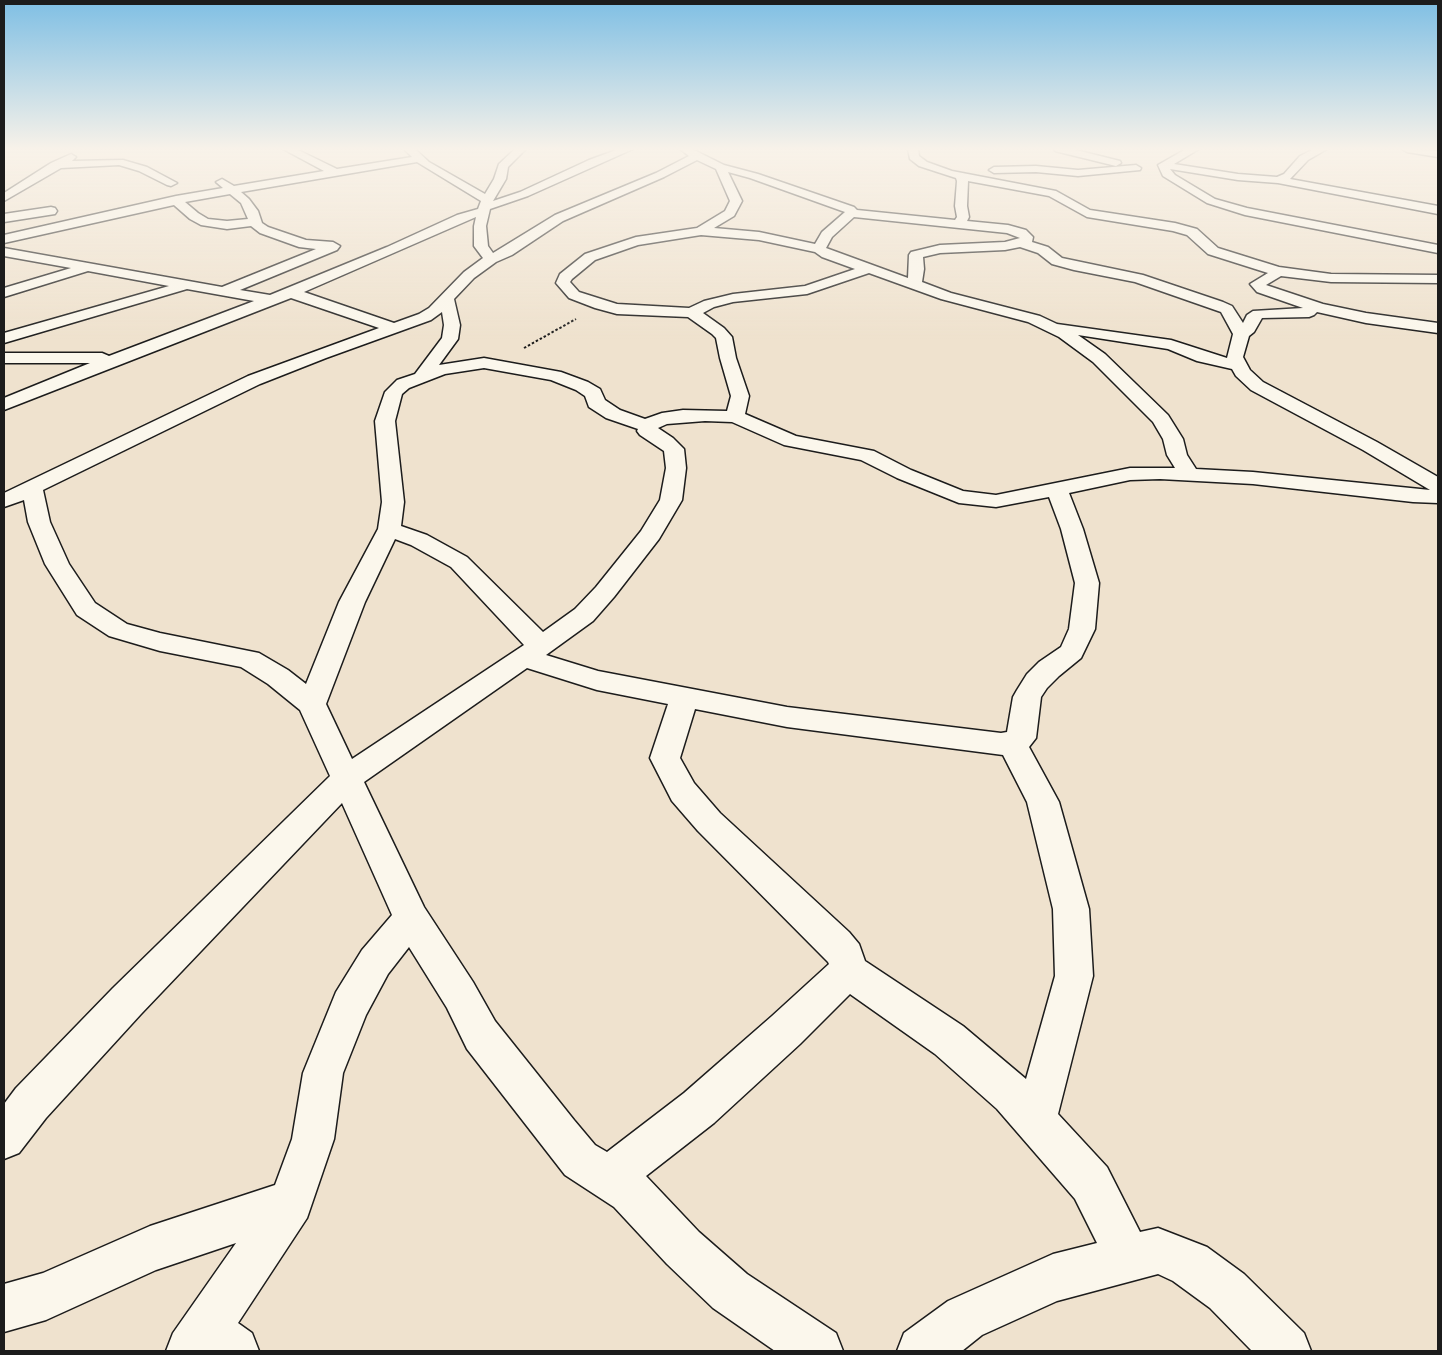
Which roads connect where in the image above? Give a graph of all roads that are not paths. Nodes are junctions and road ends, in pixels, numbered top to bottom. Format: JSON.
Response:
{"nodes":[{"id":1,"x":44,"y":212,"type":"edge"},
{"id":2,"x":119,"y":212,"type":"edge"},
{"id":3,"x":190,"y":212,"type":"edge"},
{"id":4,"x":252,"y":212,"type":"edge"},
{"id":5,"x":471,"y":212,"type":"edge"},
{"id":6,"x":483,"y":212,"type":"edge"},
{"id":7,"x":573,"y":212,"type":"edge"},
{"id":8,"x":730,"y":212,"type":"edge"},
{"id":9,"x":962,"y":212,"type":"edge"},
{"id":10,"x":1086,"y":212,"type":"edge"},
{"id":11,"x":1254,"y":212,"type":"edge"},
{"id":12,"x":1396,"y":212,"type":"edge"},
{"id":13,"x":851,"y":213,"type":"joint"},
{"id":14,"x":1392,"y":213,"type":"dead end"},
{"id":15,"x":35,"y":214,"type":"junction"},
{"id":16,"x":1264,"y":215,"type":"junction"},
{"id":17,"x":4,"y":218,"type":"edge"},
{"id":18,"x":1237,"y":221,"type":"dead end"},
{"id":19,"x":1366,"y":221,"type":"dead end"},
{"id":20,"x":254,"y":222,"type":"junction"},
{"id":21,"x":954,"y":224,"type":"junction"},
{"id":22,"x":55,"y":226,"type":"junction"},
{"id":23,"x":1210,"y":228,"type":"dead end"},
{"id":24,"x":1332,"y":228,"type":"junction"},
{"id":25,"x":700,"y":231,"type":"junction"},
{"id":26,"x":1192,"y":232,"type":"junction"},
{"id":27,"x":4,"y":239,"type":"edge"},
{"id":28,"x":1020,"y":243,"type":"junction"},
{"id":29,"x":819,"y":249,"type":"junction"},
{"id":30,"x":1438,"y":249,"type":"edge"},
{"id":31,"x":4,"y":252,"type":"edge"},
{"id":32,"x":491,"y":258,"type":"junction"},
{"id":33,"x":89,"y":267,"type":"junction"},
{"id":34,"x":872,"y":270,"type":"junction"},
{"id":35,"x":1275,"y":272,"type":"junction"},
{"id":36,"x":1438,"y":280,"type":"edge"},
{"id":37,"x":914,"y":284,"type":"junction"},
{"id":38,"x":189,"y":285,"type":"junction"},
{"id":39,"x":225,"y":291,"type":"junction"},
{"id":40,"x":289,"y":292,"type":"junction"},
{"id":41,"x":4,"y":293,"type":"edge"},
{"id":42,"x":446,"y":299,"type":"junction"},
{"id":43,"x":272,"y":300,"type":"junction"},
{"id":44,"x":1337,"y":312,"type":"junction"},
{"id":45,"x":692,"y":313,"type":"junction"},
{"id":46,"x":1050,"y":326,"type":"junction"},
{"id":47,"x":394,"y":328,"type":"junction"},
{"id":48,"x":1438,"y":328,"type":"edge"},
{"id":49,"x":1240,"y":334,"type":"junction"},
{"id":50,"x":4,"y":338,"type":"edge"},
{"id":51,"x":4,"y":358,"type":"edge"},
{"id":52,"x":118,"y":358,"type":"junction"},
{"id":53,"x":1240,"y":366,"type":"junction"},
{"id":54,"x":422,"y":377,"type":"junction"},
{"id":55,"x":4,"y":404,"type":"edge"},
{"id":56,"x":735,"y":417,"type":"junction"},
{"id":57,"x":650,"y":425,"type":"junction"},
{"id":58,"x":1189,"y":473,"type":"junction"},
{"id":59,"x":1057,"y":490,"type":"junction"},
{"id":60,"x":1438,"y":494,"type":"edge"},
{"id":61,"x":18,"y":495,"type":"edge"},
{"id":62,"x":389,"y":529,"type":"junction"},
{"id":63,"x":532,"y":652,"type":"junction"},
{"id":64,"x":684,"y":698,"type":"junction"},
{"id":65,"x":312,"y":704,"type":"junction"},
{"id":66,"x":1011,"y":742,"type":"junction"},
{"id":67,"x":347,"y":778,"type":"junction"},
{"id":68,"x":411,"y":918,"type":"junction"},
{"id":69,"x":848,"y":971,"type":"junction"},
{"id":70,"x":1035,"y":1120,"type":"junction"},
{"id":71,"x":4,"y":1138,"type":"edge"},
{"id":72,"x":610,"y":1177,"type":"junction"},
{"id":73,"x":291,"y":1202,"type":"junction"},
{"id":74,"x":1129,"y":1259,"type":"junction"},
{"id":75,"x":4,"y":1308,"type":"edge"},
{"id":76,"x":211,"y":1344,"type":"edge"},
{"id":77,"x":818,"y":1351,"type":"edge"},
{"id":78,"x":922,"y":1351,"type":"edge"},
{"id":79,"x":1286,"y":1351,"type":"edge"}],
"edges":[{"from":1,"to":15,"type":"street"},
{"from":2,"to":22,"type":"street"},
{"from":3,"to":20,"type":"street"},
{"from":4,"to":20,"type":"street"},
{"from":5,"to":40,"type":"street"},
{"from":6,"to":32,"type":"street"},
{"from":7,"to":32,"type":"street"},
{"from":8,"to":25,"type":"street"},
{"from":9,"to":21,"type":"street"},
{"from":10,"to":26,"type":"street"},
{"from":11,"to":16,"type":"street"},
{"from":12,"to":14,"type":"street"},
{"from":13,"to":21,"type":"street"},
{"from":13,"to":29,"type":"street"},
{"from":15,"to":17,"type":"street"},
{"from":15,"to":22,"type":"street"},
{"from":16,"to":18,"type":"street"},
{"from":16,"to":24,"type":"street"},
{"from":19,"to":24,"type":"street"},
{"from":20,"to":39,"type":"street"},
{"from":21,"to":28,"type":"street"},
{"from":21,"to":34,"type":"street"},
{"from":22,"to":27,"type":"street"},
{"from":23,"to":26,"type":"street"},
{"from":24,"to":30,"type":"street"},
{"from":25,"to":29,"type":"street"},
{"from":25,"to":45,"type":"street"},
{"from":26,"to":35,"type":"street"},
{"from":28,"to":37,"type":"street"},
{"from":28,"to":49,"type":"street"},
{"from":29,"to":34,"type":"street"},
{"from":31,"to":33,"type":"street"},
{"from":32,"to":42,"type":"street"},
{"from":33,"to":38,"type":"street"},
{"from":33,"to":41,"type":"street"},
{"from":34,"to":37,"type":"street"},
{"from":34,"to":45,"type":"street"},
{"from":35,"to":36,"type":"street"},
{"from":35,"to":44,"type":"street"},
{"from":37,"to":46,"type":"street"},
{"from":38,"to":39,"type":"street"},
{"from":38,"to":50,"type":"street"},
{"from":39,"to":43,"type":"street"},
{"from":40,"to":43,"type":"street"},
{"from":40,"to":47,"type":"street"},
{"from":42,"to":47,"type":"street"},
{"from":42,"to":54,"type":"street"},
{"from":43,"to":52,"type":"street"},
{"from":44,"to":48,"type":"street"},
{"from":44,"to":49,"type":"street"},
{"from":45,"to":56,"type":"street"},
{"from":46,"to":53,"type":"street"},
{"from":46,"to":58,"type":"street"},
{"from":47,"to":61,"type":"street"},
{"from":49,"to":53,"type":"street"},
{"from":51,"to":52,"type":"street"},
{"from":52,"to":55,"type":"street"},
{"from":53,"to":60,"type":"street"},
{"from":54,"to":57,"type":"street"},
{"from":54,"to":62,"type":"street"},
{"from":56,"to":57,"type":"street"},
{"from":56,"to":59,"type":"street"},
{"from":57,"to":63,"type":"street"},
{"from":58,"to":59,"type":"street"},
{"from":58,"to":60,"type":"street"},
{"from":59,"to":66,"type":"street"},
{"from":61,"to":65,"type":"street"},
{"from":62,"to":63,"type":"street"},
{"from":62,"to":65,"type":"street"},
{"from":63,"to":64,"type":"street"},
{"from":63,"to":67,"type":"street"},
{"from":64,"to":66,"type":"street"},
{"from":64,"to":69,"type":"street"},
{"from":65,"to":67,"type":"street"},
{"from":66,"to":70,"type":"street"},
{"from":67,"to":68,"type":"street"},
{"from":67,"to":71,"type":"street"},
{"from":68,"to":72,"type":"street"},
{"from":68,"to":73,"type":"street"},
{"from":69,"to":70,"type":"street"},
{"from":69,"to":72,"type":"street"},
{"from":70,"to":74,"type":"street"},
{"from":72,"to":77,"type":"street"},
{"from":73,"to":75,"type":"street"},
{"from":73,"to":76,"type":"street"},
{"from":74,"to":78,"type":"street"},
{"from":74,"to":79,"type":"street"}]}
